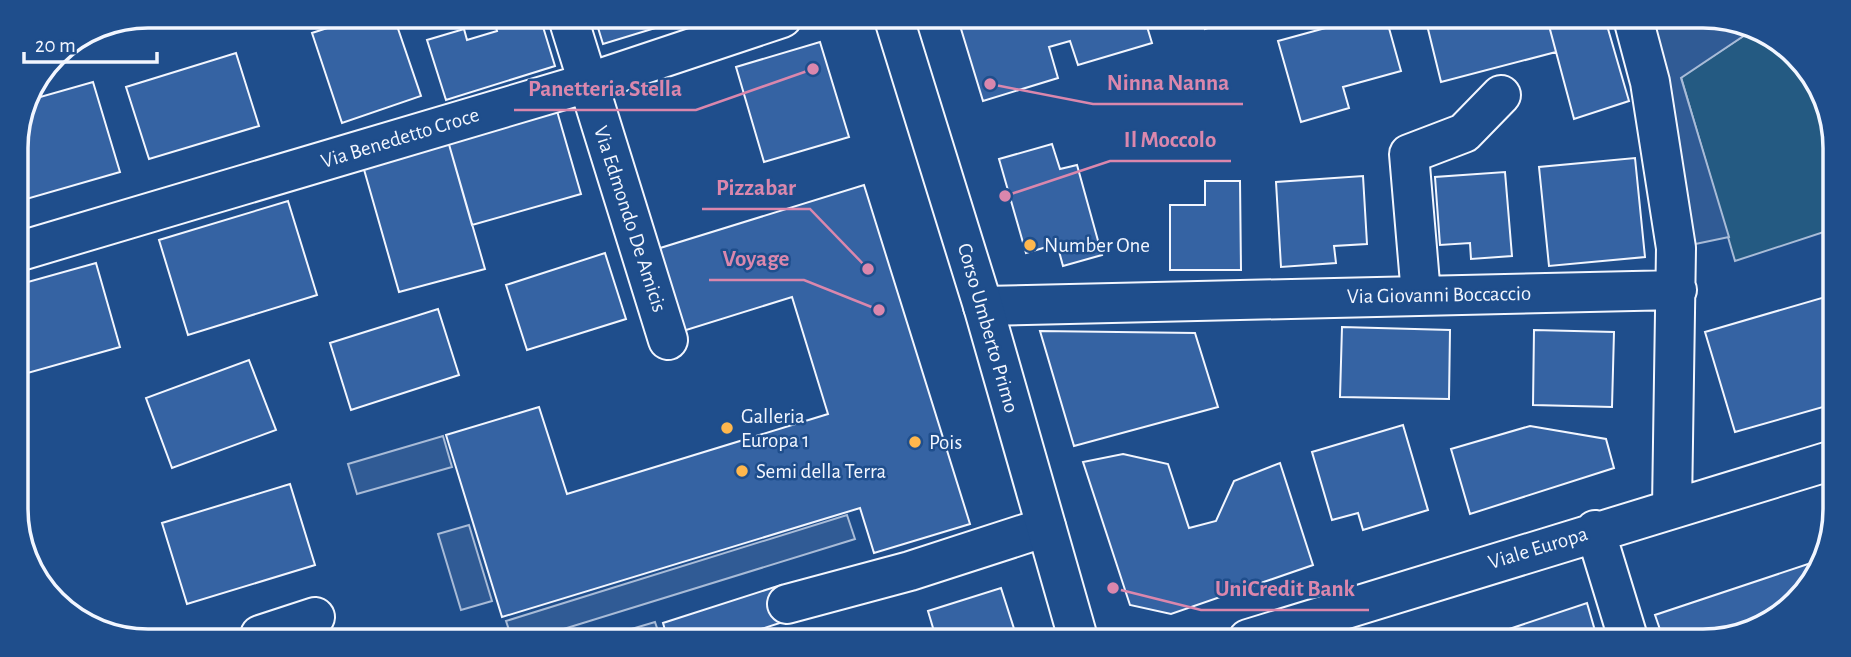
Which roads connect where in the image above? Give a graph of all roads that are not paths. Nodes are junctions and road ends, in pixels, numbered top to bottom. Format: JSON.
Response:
{"nodes":[{"id":1,"x":571,"y":28,"type":"edge"},
{"id":2,"x":755,"y":28,"type":"edge"},
{"id":3,"x":897,"y":28,"type":"edge"},
{"id":4,"x":1636,"y":28,"type":"edge"},
{"id":5,"x":587,"y":83,"type":"junction"},
{"id":6,"x":1501,"y":95,"type":"dead end"},
{"id":7,"x":28,"y":249,"type":"edge"},
{"id":8,"x":1677,"y":290,"type":"junction"},
{"id":9,"x":1420,"y":295,"type":"junction"},
{"id":10,"x":983,"y":306,"type":"junction"},
{"id":11,"x":668,"y":340,"type":"dead end"},
{"id":12,"x":1823,"y":463,"type":"edge"},
{"id":13,"x":1672,"y":508,"type":"junction"},
{"id":14,"x":1046,"y":527,"type":"junction"},
{"id":15,"x":1595,"y":530,"type":"junction"},
{"id":16,"x":787,"y":604,"type":"dead end"},
{"id":17,"x":315,"y":617,"type":"dead end"},
{"id":18,"x":278,"y":629,"type":"edge"},
{"id":19,"x":1075,"y":629,"type":"edge"},
{"id":20,"x":1280,"y":629,"type":"edge"},
{"id":21,"x":1625,"y":629,"type":"edge"}],
"edges":[{"from":1,"to":5,"type":"street","name":"Via Edmondo De Amicis"},
{"from":2,"to":5,"type":"street","name":"Via Benedetto Croce"},
{"from":3,"to":10,"type":"street","name":"Corso Umberto Primo"},
{"from":4,"to":8,"type":"street"},
{"from":5,"to":7,"type":"street","name":"Via Benedetto Croce"},
{"from":5,"to":11,"type":"street","name":"Via Edmondo De Amicis"},
{"from":6,"to":9,"type":"street"},
{"from":8,"to":9,"type":"street","name":"Via Giovanni Boccaccio"},
{"from":8,"to":13,"type":"street"},
{"from":9,"to":10,"type":"street","name":"Via Giovanni Boccaccio"},
{"from":10,"to":14,"type":"street","name":"Corso Umberto Primo"},
{"from":12,"to":13,"type":"street","name":"Viale Europa"},
{"from":13,"to":15,"type":"street","name":"Viale Europa"},
{"from":14,"to":16,"type":"street"},
{"from":14,"to":19,"type":"street","name":"Corso Umberto Primo"},
{"from":15,"to":20,"type":"street","name":"Viale Europa"},
{"from":15,"to":21,"type":"street"},
{"from":17,"to":18,"type":"street"}]}
